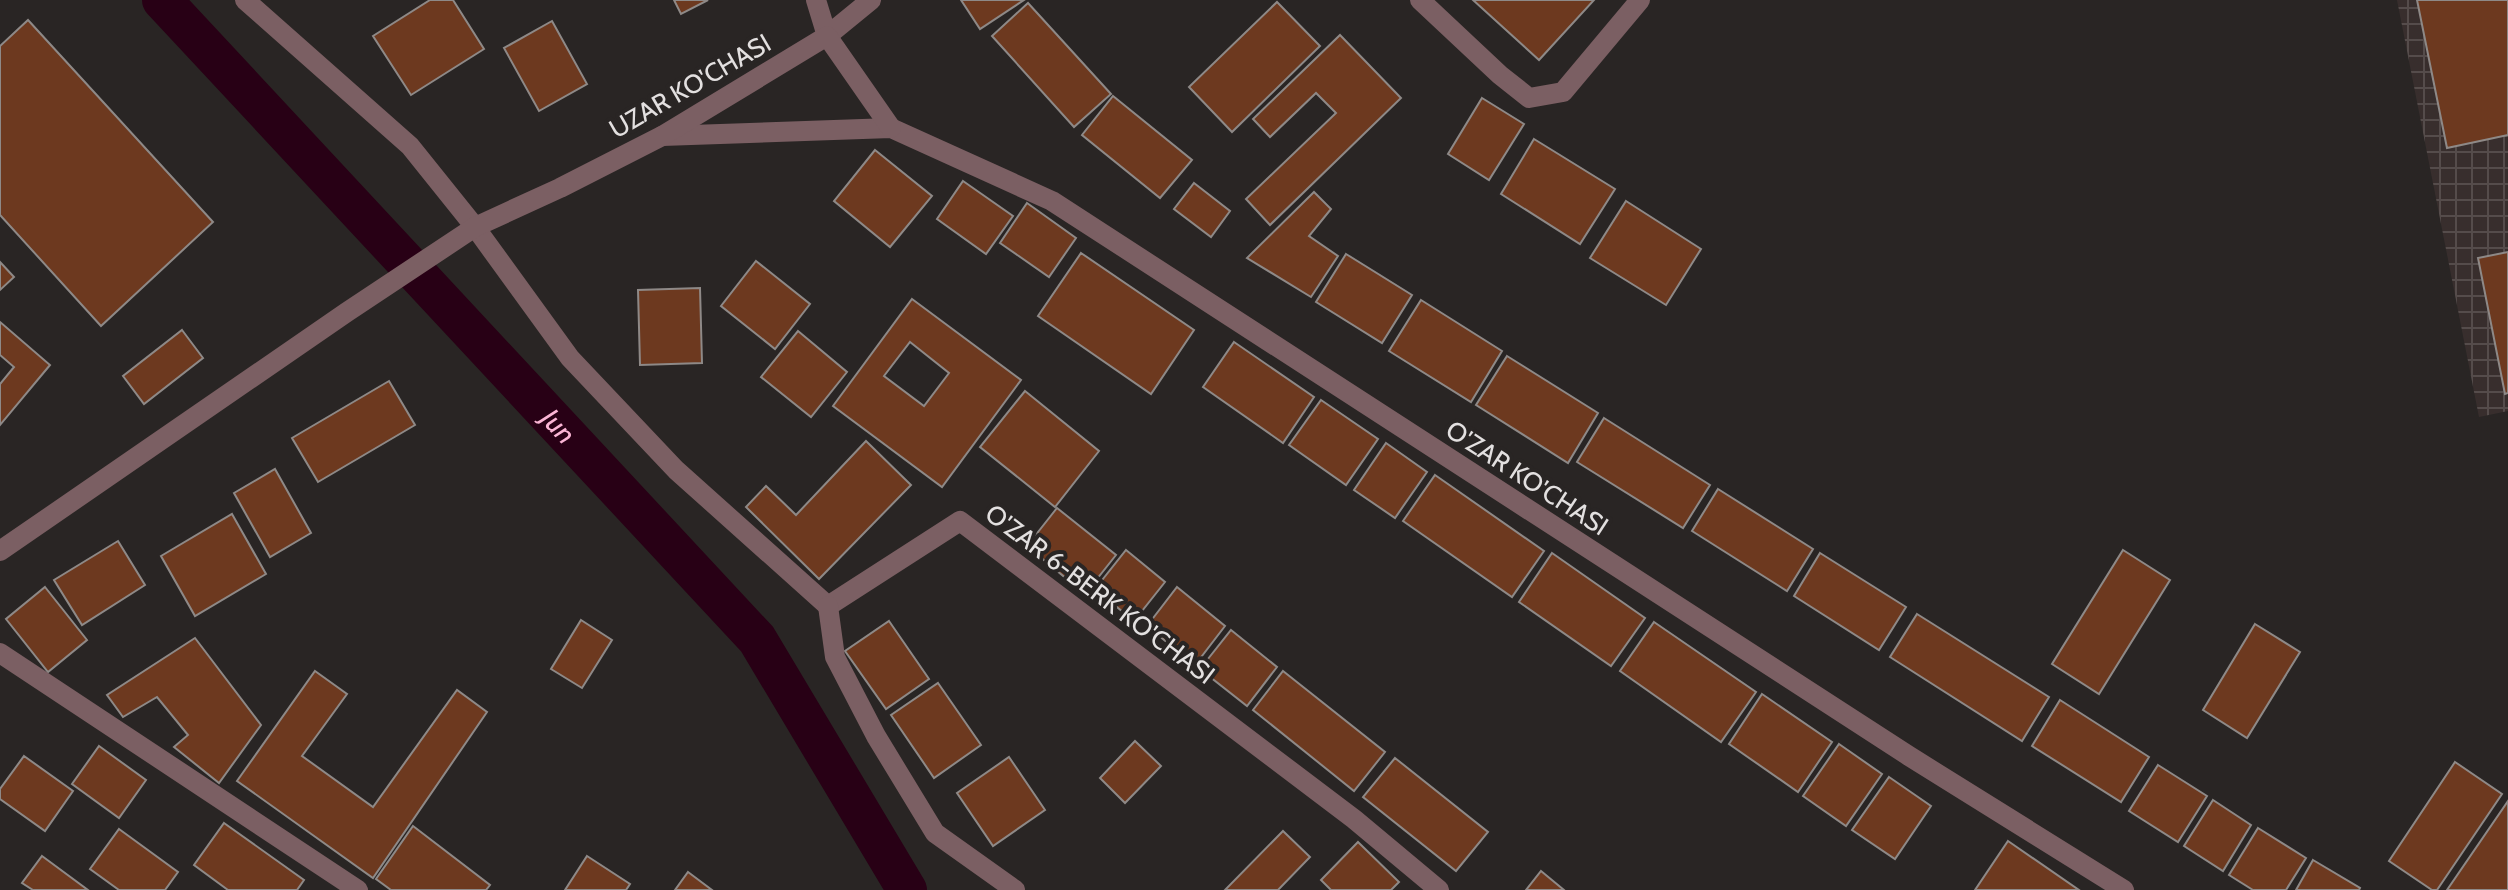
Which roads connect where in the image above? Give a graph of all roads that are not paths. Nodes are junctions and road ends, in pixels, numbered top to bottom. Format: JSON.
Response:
{"nodes":[{"id":1,"x":245,"y":0,"type":"edge"},
{"id":2,"x":816,"y":0,"type":"edge"},
{"id":3,"x":871,"y":0,"type":"edge"},
{"id":4,"x":1420,"y":0,"type":"edge"},
{"id":5,"x":1640,"y":0,"type":"edge"},
{"id":6,"x":827,"y":36,"type":"junction"},
{"id":7,"x":891,"y":128,"type":"junction"},
{"id":8,"x":662,"y":136,"type":"junction"},
{"id":9,"x":475,"y":227,"type":"junction"},
{"id":10,"x":0,"y":551,"type":"edge"},
{"id":11,"x":828,"y":606,"type":"junction"},
{"id":12,"x":0,"y":653,"type":"edge"},
{"id":13,"x":358,"y":890,"type":"edge"},
{"id":14,"x":1015,"y":890,"type":"edge"},
{"id":15,"x":1439,"y":890,"type":"edge"},
{"id":16,"x":2124,"y":890,"type":"edge"}],
"edges":[{"from":1,"to":9,"type":"street"},
{"from":2,"to":6,"type":"street"},
{"from":3,"to":6,"type":"street"},
{"from":4,"to":5,"type":"street"},
{"from":6,"to":7,"type":"street"},
{"from":6,"to":8,"type":"street","name":"UZAR KO'CHASI"},
{"from":7,"to":8,"type":"street"},
{"from":7,"to":16,"type":"street","name":"O'ZAR KO'CHASI"},
{"from":8,"to":9,"type":"street","name":"UZAR KO'CHASI"},
{"from":9,"to":10,"type":"street","name":"UZAR KO'CHASI"},
{"from":9,"to":11,"type":"street"},
{"from":11,"to":14,"type":"street"},
{"from":11,"to":15,"type":"street","name":"O'ZAR 6-BERK KO'CHASI"},
{"from":12,"to":13,"type":"street"}]}
